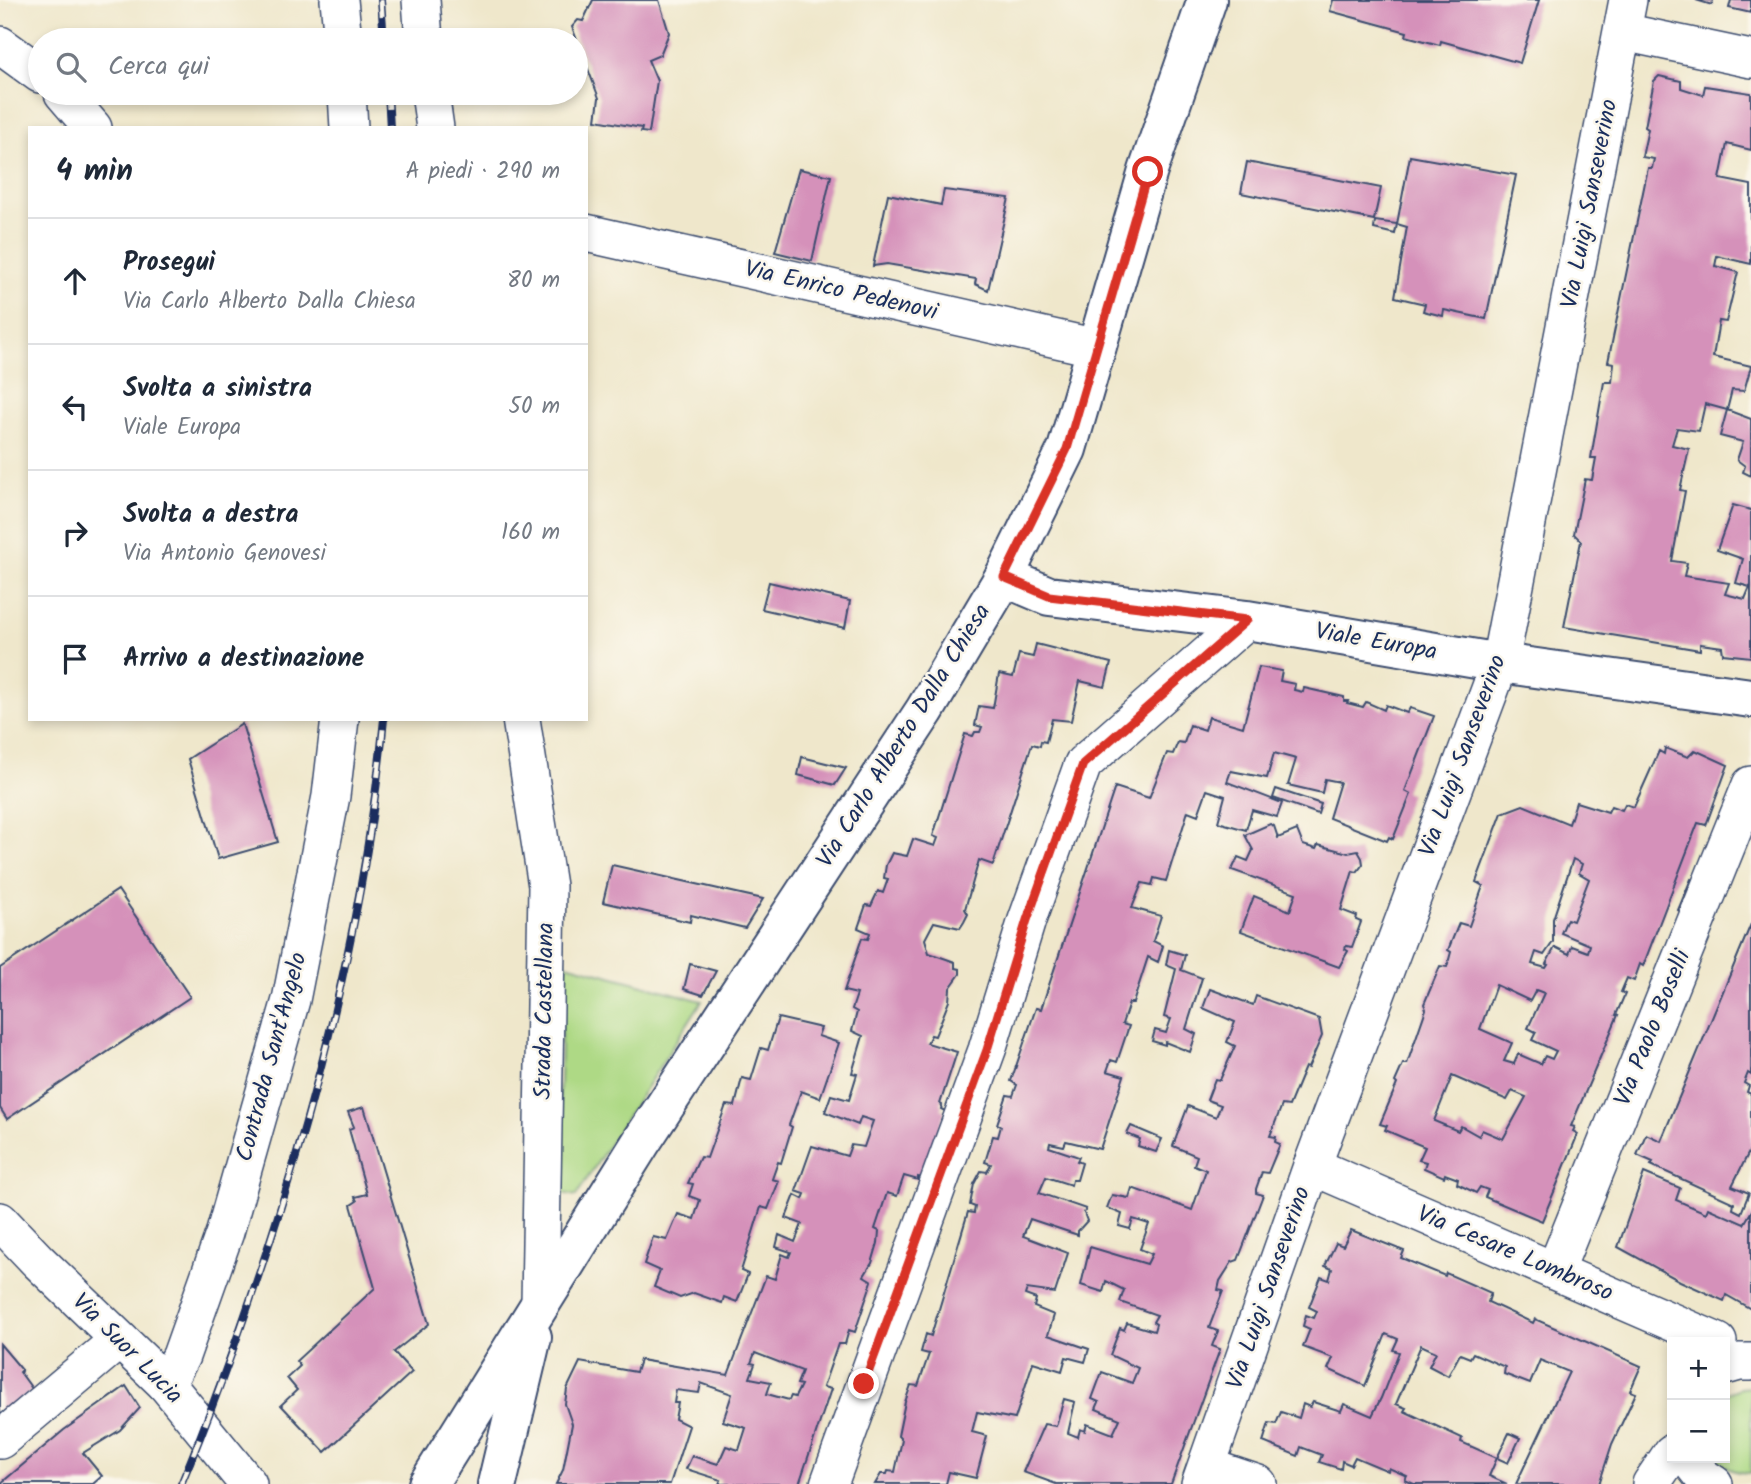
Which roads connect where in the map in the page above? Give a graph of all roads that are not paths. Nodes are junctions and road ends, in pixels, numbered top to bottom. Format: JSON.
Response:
{"nodes":[{"id":1,"x":339,"y":0,"type":"edge"},
{"id":2,"x":421,"y":0,"type":"edge"},
{"id":3,"x":1207,"y":0,"type":"edge"},
{"id":4,"x":1626,"y":16,"type":"edge"},
{"id":5,"x":341,"y":28,"type":"edge"},
{"id":6,"x":423,"y":28,"type":"edge"},
{"id":7,"x":0,"y":45,"type":"edge"},
{"id":8,"x":1751,"y":59,"type":"edge"},
{"id":9,"x":28,"y":65,"type":"edge"},
{"id":10,"x":73,"y":105,"type":"edge"},
{"id":11,"x":348,"y":105,"type":"edge"},
{"id":12,"x":432,"y":105,"type":"edge"},
{"id":13,"x":91,"y":126,"type":"edge"},
{"id":14,"x":349,"y":126,"type":"edge"},
{"id":15,"x":435,"y":126,"type":"edge"},
{"id":16,"x":588,"y":233,"type":"edge"},
{"id":17,"x":1097,"y":348,"type":"junction"},
{"id":18,"x":1004,"y":577,"type":"junction"},
{"id":19,"x":1247,"y":620,"type":"junction"},
{"id":20,"x":1500,"y":663,"type":"junction"},
{"id":21,"x":1751,"y":698,"type":"edge"},
{"id":22,"x":340,"y":721,"type":"edge"},
{"id":23,"x":521,"y":721,"type":"edge"},
{"id":24,"x":1751,"y":785,"type":"edge"},
{"id":25,"x":1312,"y":1166,"type":"junction"},
{"id":26,"x":0,"y":1220,"type":"edge"},
{"id":27,"x":1555,"y":1271,"type":"junction"},
{"id":28,"x":540,"y":1304,"type":"junction"},
{"id":29,"x":119,"y":1340,"type":"junction"},
{"id":30,"x":1731,"y":1356,"type":"edge"},
{"id":31,"x":166,"y":1384,"type":"junction"},
{"id":32,"x":0,"y":1440,"type":"edge"},
{"id":33,"x":1667,"y":1460,"type":"edge"},
{"id":34,"x":1692,"y":1463,"type":"edge"},
{"id":35,"x":1204,"y":1476,"type":"edge"},
{"id":36,"x":248,"y":1484,"type":"edge"},
{"id":37,"x":428,"y":1484,"type":"edge"},
{"id":38,"x":497,"y":1484,"type":"edge"},
{"id":39,"x":829,"y":1484,"type":"edge"},
{"id":40,"x":1258,"y":1484,"type":"edge"},
{"id":41,"x":1651,"y":1484,"type":"edge"},
{"id":42,"x":1714,"y":1484,"type":"edge"}],
"edges":[{"from":1,"to":5,"type":"street"},
{"from":2,"to":6,"type":"street"},
{"from":3,"to":17,"type":"street","name":"Via Carlo Alberto Dalla Chiesa"},
{"from":4,"to":8,"type":"street"},
{"from":4,"to":20,"type":"street","name":"Via Luigi Sanseverino"},
{"from":7,"to":9,"type":"street"},
{"from":10,"to":13,"type":"street"},
{"from":11,"to":14,"type":"street"},
{"from":12,"to":15,"type":"street"},
{"from":16,"to":17,"type":"street","name":"Via Enrico Pedenovi"},
{"from":17,"to":18,"type":"street","name":"Via Carlo Alberto Dalla Chiesa"},
{"from":18,"to":19,"type":"street","name":"Viale Europa"},
{"from":18,"to":28,"type":"street","name":"Via Carlo Alberto Dalla Chiesa"},
{"from":19,"to":20,"type":"street","name":"Viale Europa"},
{"from":19,"to":39,"type":"street"},
{"from":20,"to":21,"type":"street","name":"Viale Europa"},
{"from":20,"to":25,"type":"street","name":"Via Luigi Sanseverino"},
{"from":22,"to":31,"type":"street","name":"Contrada Sant'Angelo"},
{"from":23,"to":28,"type":"street","name":"Strada Castellana"},
{"from":24,"to":27,"type":"street","name":"Via Paolo Boselli"},
{"from":25,"to":27,"type":"street","name":"Via Cesare Lombroso"},
{"from":25,"to":35,"type":"street","name":"Via Luigi Sanseverino"},
{"from":26,"to":29,"type":"street","name":"Via Suor Lucia"},
{"from":27,"to":30,"type":"street","name":"Via Cesare Lombroso"},
{"from":28,"to":37,"type":"street","name":"Via Carlo Alberto Dalla Chiesa"},
{"from":28,"to":38,"type":"street"},
{"from":29,"to":31,"type":"street","name":"Via Suor Lucia"},
{"from":29,"to":32,"type":"street"},
{"from":31,"to":36,"type":"street","name":"Via Suor Lucia"},
{"from":33,"to":41,"type":"street"},
{"from":34,"to":42,"type":"street"},
{"from":35,"to":40,"type":"street"}]}
